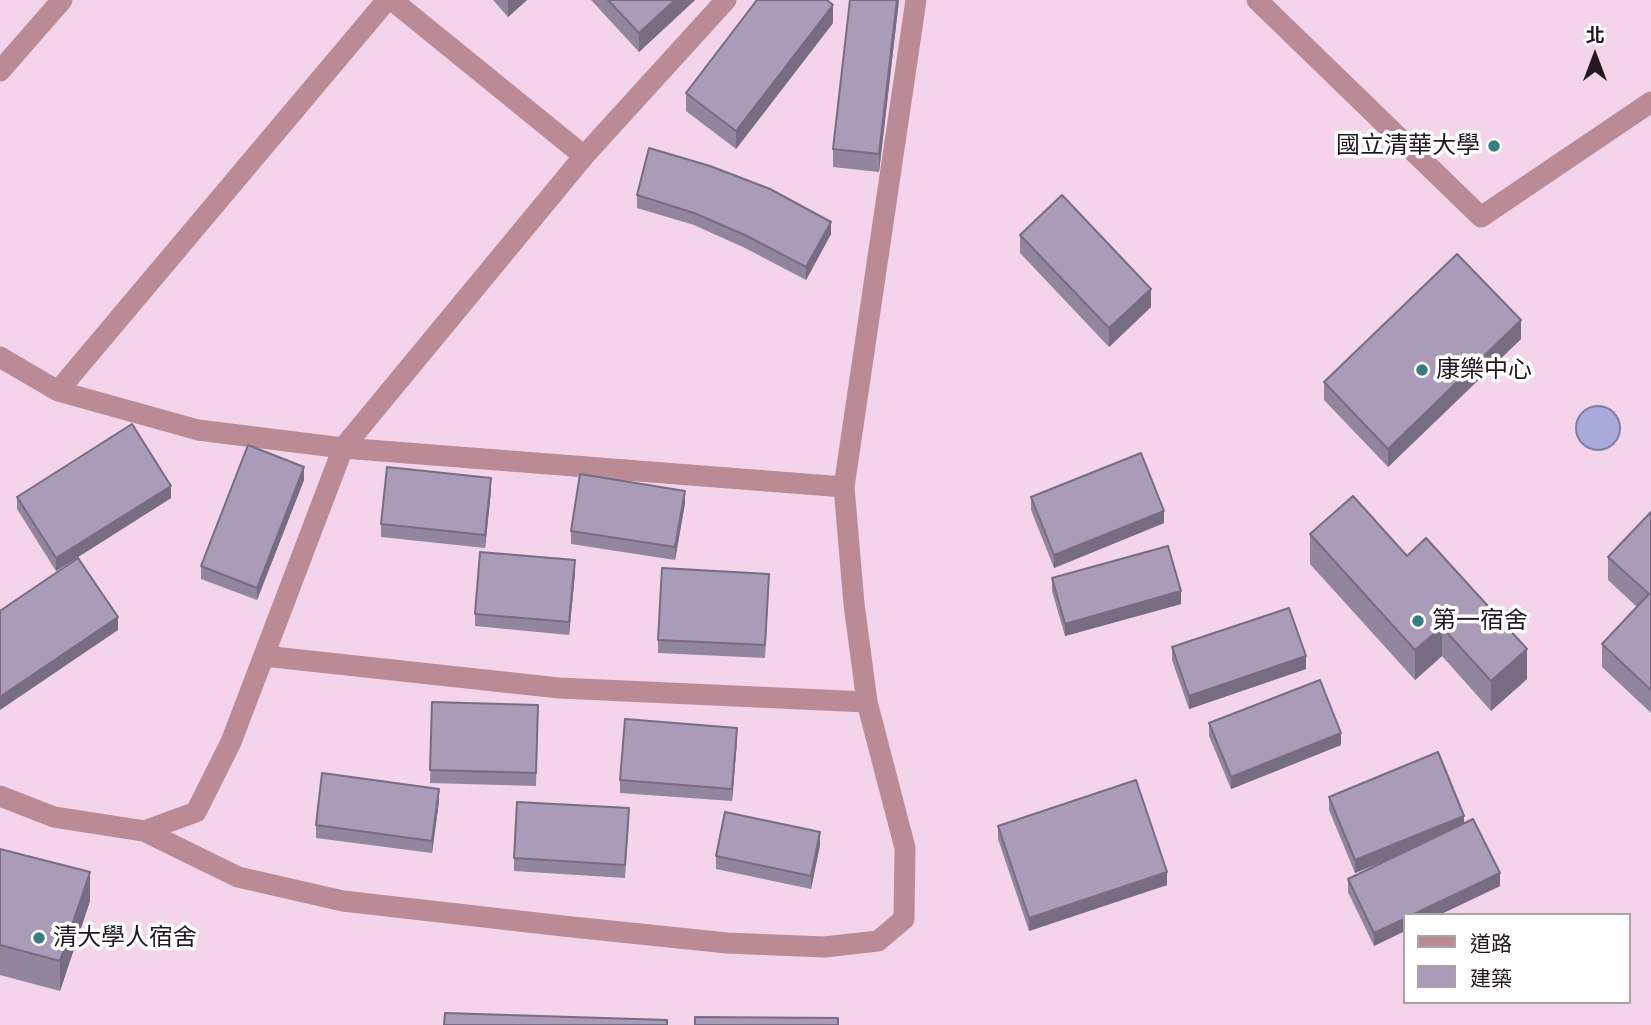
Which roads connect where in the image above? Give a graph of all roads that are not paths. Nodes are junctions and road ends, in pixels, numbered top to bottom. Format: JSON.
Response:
{"nodes":[{"id":1,"x":62,"y":0,"type":"edge"},
{"id":2,"x":390,"y":0,"type":"edge"},
{"id":3,"x":726,"y":0,"type":"edge"},
{"id":4,"x":916,"y":0,"type":"edge"},
{"id":5,"x":1257,"y":0,"type":"edge"},
{"id":6,"x":0,"y":71,"type":"edge"},
{"id":7,"x":1651,"y":102,"type":"edge"},
{"id":8,"x":584,"y":156,"type":"junction"},
{"id":9,"x":0,"y":357,"type":"edge"},
{"id":10,"x":58,"y":391,"type":"junction"},
{"id":11,"x":343,"y":448,"type":"junction"},
{"id":12,"x":845,"y":487,"type":"junction"},
{"id":13,"x":264,"y":656,"type":"junction"},
{"id":14,"x":867,"y":702,"type":"junction"},
{"id":15,"x":0,"y":796,"type":"edge"},
{"id":16,"x":144,"y":831,"type":"junction"}],
"edges":[{"from":1,"to":6,"type":"street"},
{"from":2,"to":8,"type":"street"},
{"from":2,"to":10,"type":"street"},
{"from":3,"to":8,"type":"street"},
{"from":4,"to":12,"type":"street"},
{"from":5,"to":7,"type":"street"},
{"from":8,"to":11,"type":"street"},
{"from":9,"to":10,"type":"street"},
{"from":10,"to":11,"type":"street"},
{"from":11,"to":12,"type":"street"},
{"from":11,"to":13,"type":"street"},
{"from":12,"to":14,"type":"street"},
{"from":13,"to":14,"type":"street"},
{"from":13,"to":16,"type":"street"},
{"from":14,"to":16,"type":"street"},
{"from":15,"to":16,"type":"street"}]}
